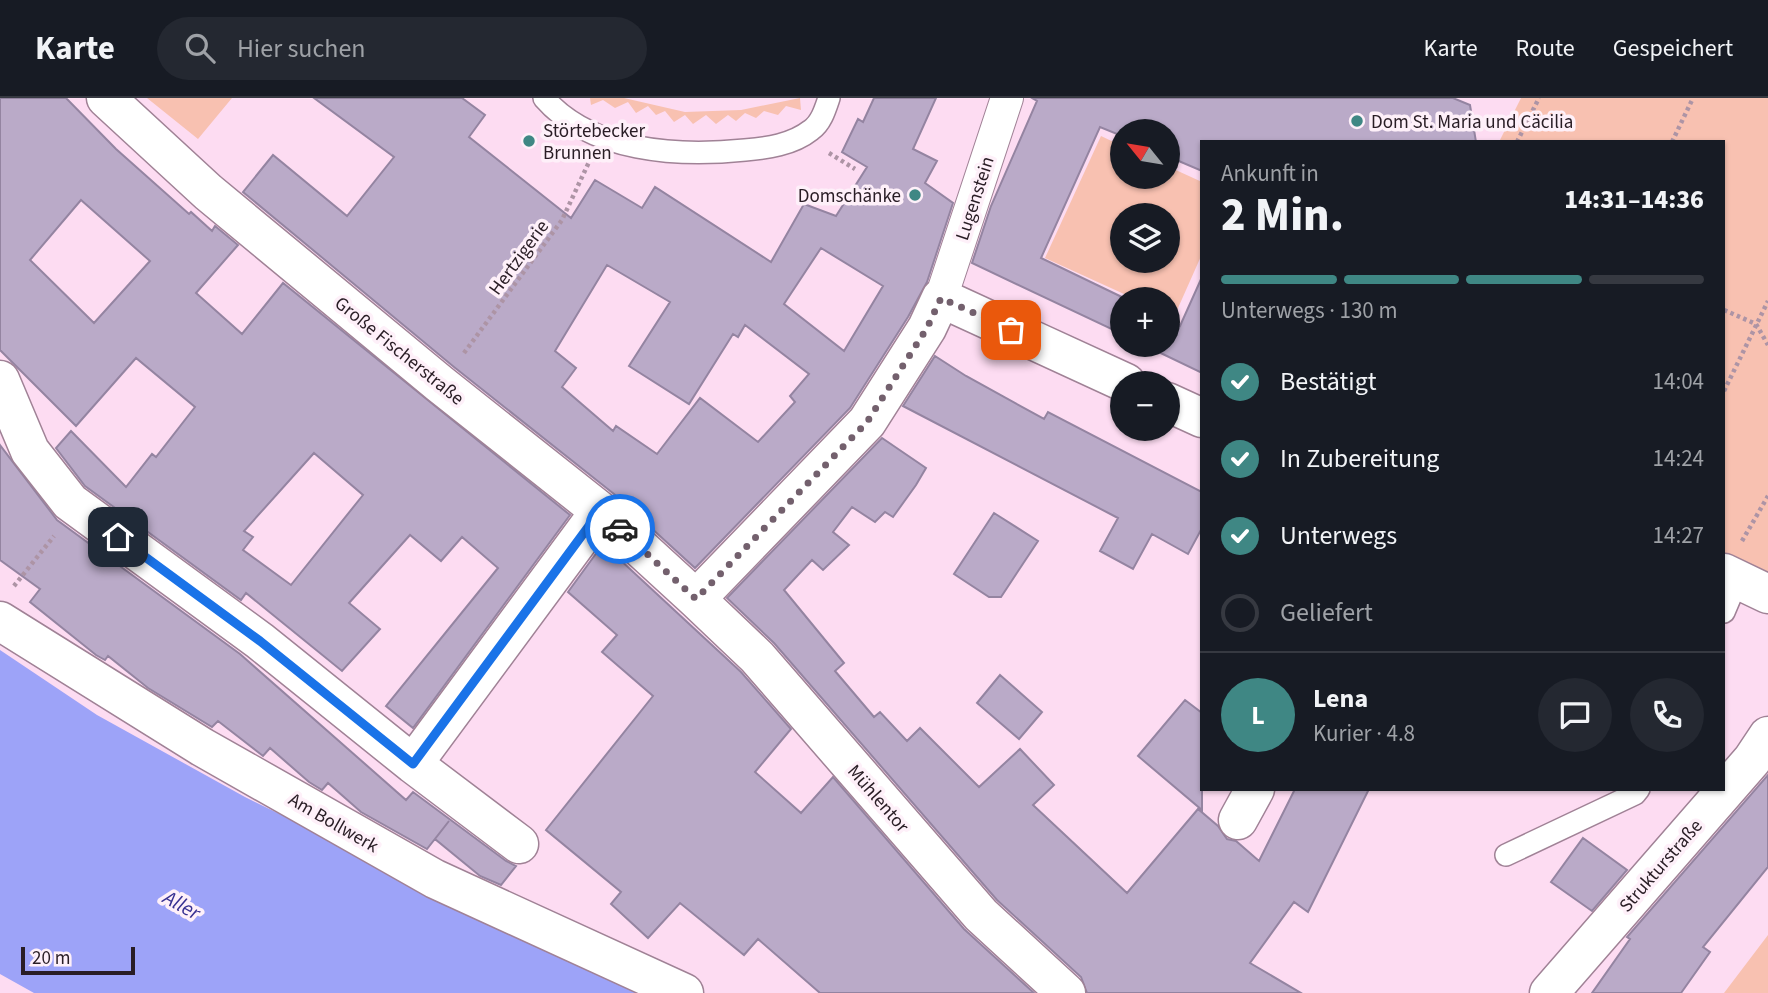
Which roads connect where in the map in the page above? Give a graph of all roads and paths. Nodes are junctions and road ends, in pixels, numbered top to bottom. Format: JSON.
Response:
{"nodes":[{"id":1,"x":106,"y":98,"type":"edge"},
{"id":2,"x":544,"y":98,"type":"edge"},
{"id":3,"x":828,"y":98,"type":"edge"},
{"id":4,"x":1007,"y":98,"type":"edge"},
{"id":5,"x":1539,"y":98,"type":"edge"},
{"id":6,"x":1692,"y":98,"type":"edge"},
{"id":7,"x":601,"y":136,"type":"junction"},
{"id":8,"x":1518,"y":140,"type":"edge"},
{"id":9,"x":1673,"y":140,"type":"edge"},
{"id":10,"x":941,"y":298,"type":"junction"},
{"id":11,"x":1768,"y":300,"type":"edge"},
{"id":12,"x":1766,"y":307,"type":"edge"},
{"id":13,"x":1725,"y":310,"type":"edge"},
{"id":14,"x":1756,"y":324,"type":"junction"},
{"id":15,"x":1768,"y":345,"type":"edge"},
{"id":16,"x":1110,"y":376,"type":"edge"},
{"id":17,"x":0,"y":380,"type":"edge"},
{"id":18,"x":440,"y":384,"type":"junction"},
{"id":19,"x":1725,"y":389,"type":"edge"},
{"id":20,"x":1180,"y":408,"type":"edge"},
{"id":21,"x":1200,"y":417,"type":"edge"},
{"id":22,"x":1768,"y":496,"type":"edge"},
{"id":23,"x":77,"y":507,"type":"junction"},
{"id":24,"x":600,"y":511,"type":"junction"},
{"id":25,"x":1736,"y":586,"type":"edge"},
{"id":26,"x":696,"y":599,"type":"junction"},
{"id":27,"x":4,"y":607,"type":"edge"},
{"id":28,"x":1768,"y":736,"type":"edge"},
{"id":29,"x":413,"y":764,"type":"junction"},
{"id":30,"x":1637,"y":791,"type":"edge"},
{"id":31,"x":1725,"y":791,"type":"edge"},
{"id":32,"x":1725,"y":791,"type":"edge"},
{"id":33,"x":519,"y":844,"type":"dead end"},
{"id":34,"x":1506,"y":855,"type":"dead end"},
{"id":35,"x":684,"y":993,"type":"edge"},
{"id":36,"x":1066,"y":993,"type":"edge"},
{"id":37,"x":1549,"y":993,"type":"edge"}],
"edges":[{"from":1,"to":18,"type":"street","name":"Große Fischerstraße"},
{"from":2,"to":7,"type":"lane"},
{"from":3,"to":7,"type":"lane"},
{"from":4,"to":10,"type":"street","name":"Lugenstein"},
{"from":5,"to":8,"type":"path"},
{"from":6,"to":9,"type":"path"},
{"from":7,"to":18,"type":"path","name":"Hertzigerie"},
{"from":10,"to":16,"type":"street"},
{"from":10,"to":26,"type":"street"},
{"from":11,"to":12,"type":"path"},
{"from":12,"to":14,"type":"path"},
{"from":13,"to":14,"type":"path"},
{"from":14,"to":15,"type":"path"},
{"from":14,"to":19,"type":"path"},
{"from":17,"to":23,"type":"street"},
{"from":18,"to":24,"type":"street","name":"Große Fischerstraße"},
{"from":20,"to":21,"type":"street"},
{"from":22,"to":25,"type":"path"},
{"from":23,"to":27,"type":"path"},
{"from":23,"to":29,"type":"street"},
{"from":24,"to":26,"type":"street","name":"Große Fischerstraße"},
{"from":24,"to":29,"type":"street"},
{"from":26,"to":36,"type":"street","name":"Mühlentor"},
{"from":27,"to":35,"type":"street","name":"Am Bollwerk"},
{"from":28,"to":32,"type":"street","name":"Strukturstraße"},
{"from":29,"to":33,"type":"street"},
{"from":30,"to":34,"type":"lane"},
{"from":31,"to":37,"type":"street","name":"Strukturstraße"}]}
